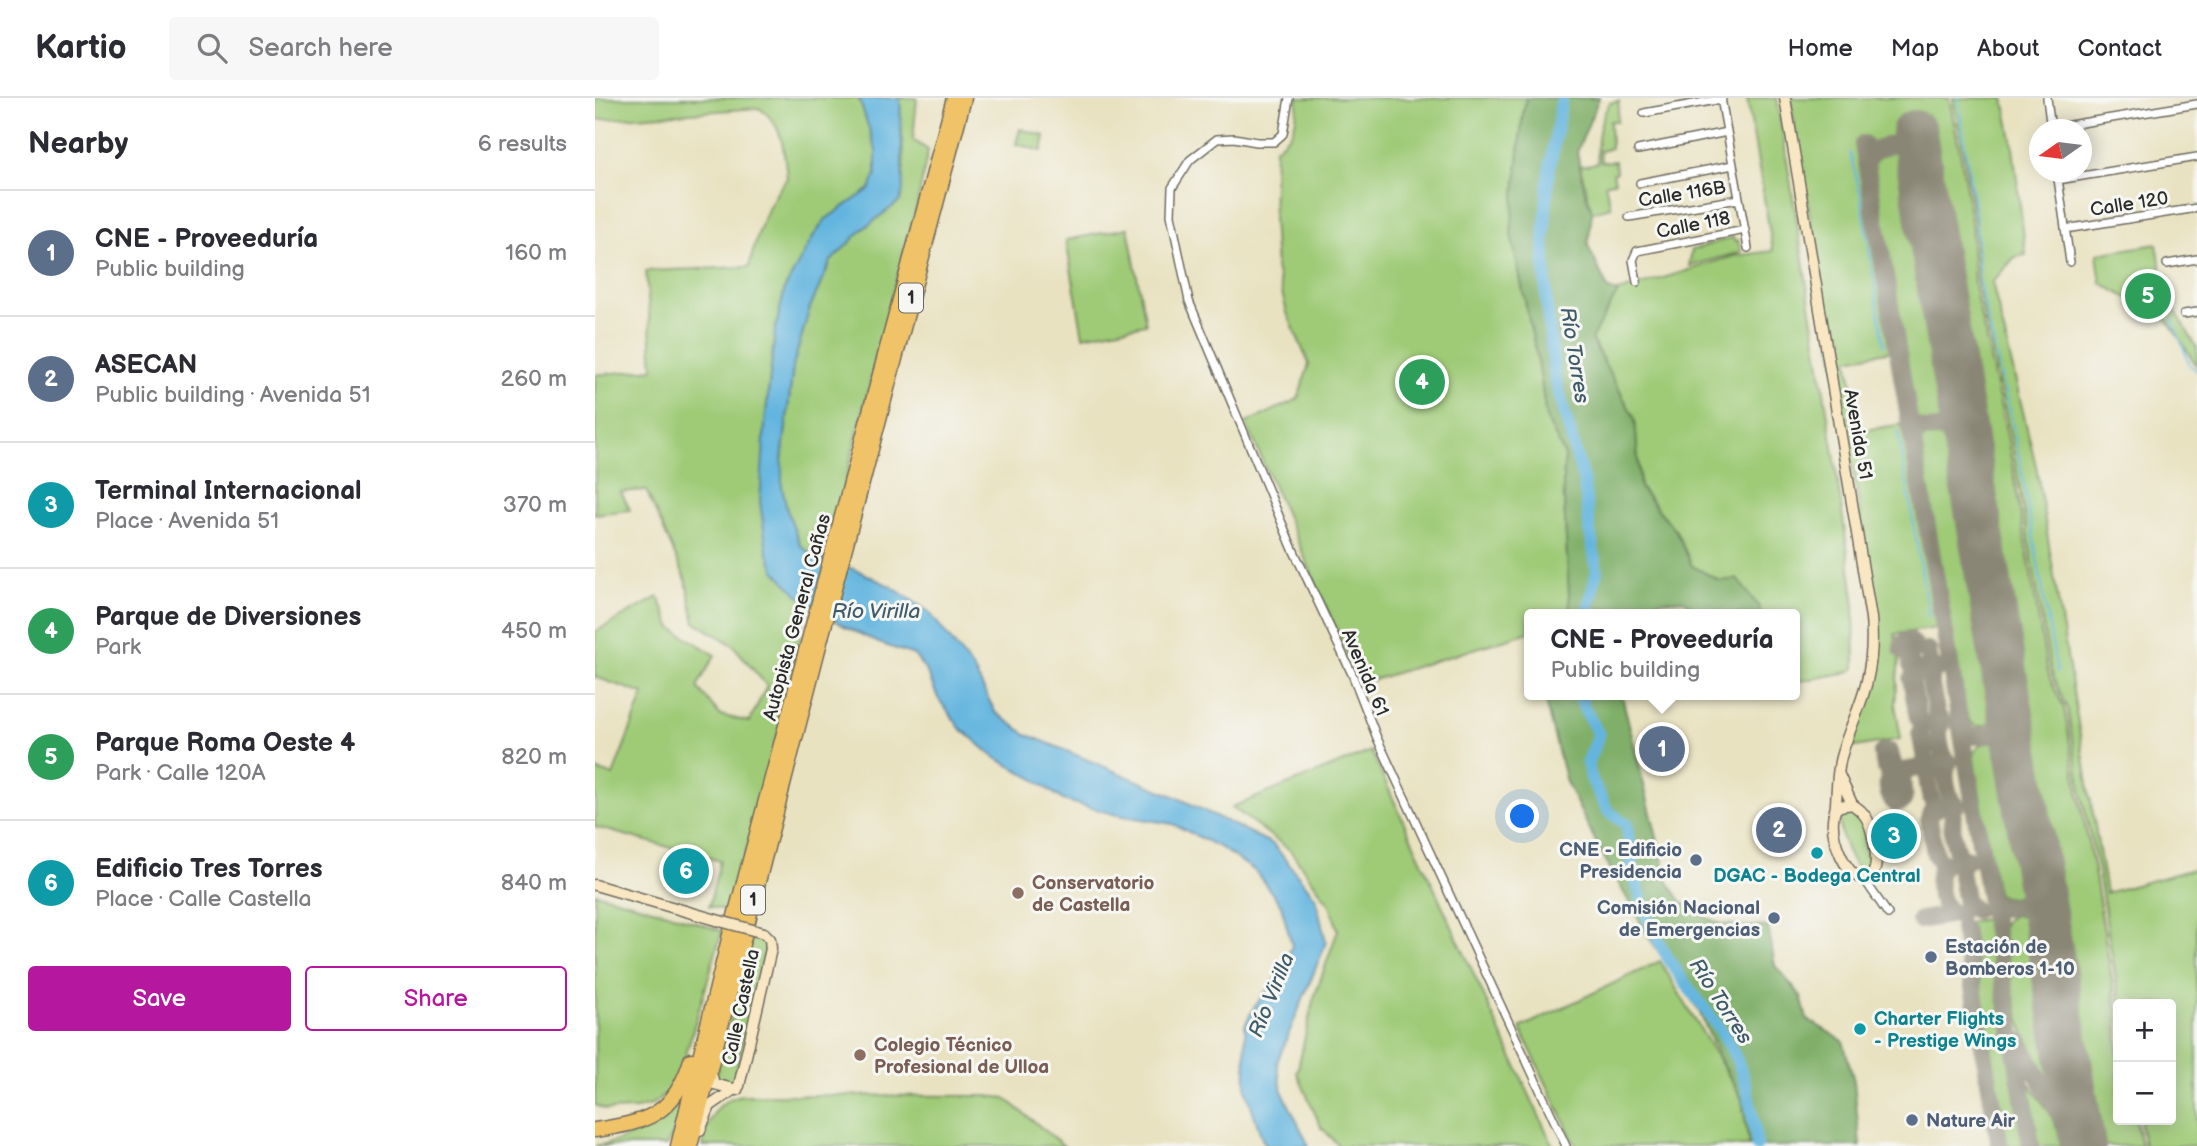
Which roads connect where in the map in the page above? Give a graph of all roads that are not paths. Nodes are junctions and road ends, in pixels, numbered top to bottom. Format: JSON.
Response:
{"nodes":[{"id":1,"x":954,"y":98,"type":"edge"},
{"id":2,"x":964,"y":98,"type":"edge"},
{"id":3,"x":1289,"y":98,"type":"edge"},
{"id":4,"x":1722,"y":98,"type":"edge"},
{"id":5,"x":1785,"y":98,"type":"edge"},
{"id":6,"x":2047,"y":98,"type":"edge"},
{"id":7,"x":2197,"y":104,"type":"edge"},
{"id":8,"x":1644,"y":113,"type":"dead end"},
{"id":9,"x":2050,"y":119,"type":"edge"},
{"id":10,"x":2092,"y":122,"type":"edge"},
{"id":11,"x":1727,"y":132,"type":"junction"},
{"id":12,"x":1639,"y":150,"type":"dead end"},
{"id":13,"x":2197,"y":157,"type":"edge"},
{"id":14,"x":1733,"y":165,"type":"junction"},
{"id":15,"x":2092,"y":171,"type":"edge"},
{"id":16,"x":2059,"y":182,"type":"edge"},
{"id":17,"x":1640,"y":183,"type":"dead end"},
{"id":18,"x":1739,"y":199,"type":"junction"},
{"id":19,"x":2197,"y":208,"type":"edge"},
{"id":20,"x":1629,"y":217,"type":"dead end"},
{"id":21,"x":2065,"y":229,"type":"junction"},
{"id":22,"x":1745,"y":230,"type":"junction"},
{"id":23,"x":1748,"y":248,"type":"dead end"},
{"id":24,"x":2197,"y":259,"type":"edge"},
{"id":25,"x":2070,"y":262,"type":"dead end"},
{"id":26,"x":2167,"y":264,"type":"dead end"},
{"id":27,"x":1637,"y":282,"type":"dead end"},
{"id":28,"x":2197,"y":312,"type":"edge"},
{"id":29,"x":2184,"y":314,"type":"dead end"},
{"id":30,"x":853,"y":497,"type":"junction"},
{"id":31,"x":812,"y":652,"type":"junction"},
{"id":32,"x":1838,"y":773,"type":"junction"},
{"id":33,"x":1852,"y":804,"type":"junction"},
{"id":34,"x":1836,"y":809,"type":"junction"},
{"id":35,"x":1864,"y":879,"type":"junction"},
{"id":36,"x":595,"y":885,"type":"edge"},
{"id":37,"x":1888,"y":914,"type":"dead end"},
{"id":38,"x":730,"y":936,"type":"junction"},
{"id":39,"x":715,"y":1048,"type":"junction"},
{"id":40,"x":737,"y":1090,"type":"junction"},
{"id":41,"x":595,"y":1130,"type":"edge"},
{"id":42,"x":678,"y":1146,"type":"edge"},
{"id":43,"x":692,"y":1146,"type":"edge"},
{"id":44,"x":1566,"y":1146,"type":"edge"}],
"edges":[{"from":1,"to":30,"type":"highway","name":"Autopista General Cañas","number":"1"},
{"from":2,"to":30,"type":"highway","name":"Autopista General Cañas","number":"1"},
{"from":3,"to":44,"type":"street","name":"Avenida 61"},
{"from":4,"to":8,"type":"street"},
{"from":4,"to":11,"type":"street"},
{"from":5,"to":32,"type":"main road","name":"Avenida 51"},
{"from":6,"to":9,"type":"street"},
{"from":7,"to":10,"type":"street"},
{"from":11,"to":12,"type":"street"},
{"from":11,"to":14,"type":"street"},
{"from":13,"to":15,"type":"street"},
{"from":14,"to":17,"type":"street"},
{"from":14,"to":18,"type":"street"},
{"from":16,"to":21,"type":"street"},
{"from":18,"to":20,"type":"street","name":"Calle 116B"},
{"from":18,"to":22,"type":"street"},
{"from":19,"to":21,"type":"street","name":"Calle 120"},
{"from":21,"to":25,"type":"street"},
{"from":22,"to":23,"type":"street"},
{"from":22,"to":27,"type":"street","name":"Calle 118"},
{"from":24,"to":26,"type":"street"},
{"from":28,"to":29,"type":"street"},
{"from":30,"to":31,"type":"highway","name":"Autopista General Cañas","number":"1"},
{"from":31,"to":38,"type":"highway","name":"Autopista General Cañas","number":"1"},
{"from":31,"to":39,"type":"highway","name":"Autopista General Cañas","number":"1"},
{"from":32,"to":33,"type":"main road"},
{"from":32,"to":34,"type":"main road","name":"Avenida 51"},
{"from":33,"to":34,"type":"main road"},
{"from":33,"to":35,"type":"main road"},
{"from":34,"to":35,"type":"main road","name":"Avenida 51"},
{"from":35,"to":37,"type":"street","name":"Avenida 51"},
{"from":36,"to":40,"type":"main road","name":"Calle Castella","bridge":true},
{"from":38,"to":41,"type":"highway"},
{"from":38,"to":42,"type":"highway","name":"Autopista General Cañas","number":"1"},
{"from":39,"to":40,"type":"main road","name":"Calle Castella"},
{"from":39,"to":43,"type":"highway","name":"Autopista General Cañas","number":"1"},
{"from":40,"to":43,"type":"main road","name":"Calle Castella"}]}
